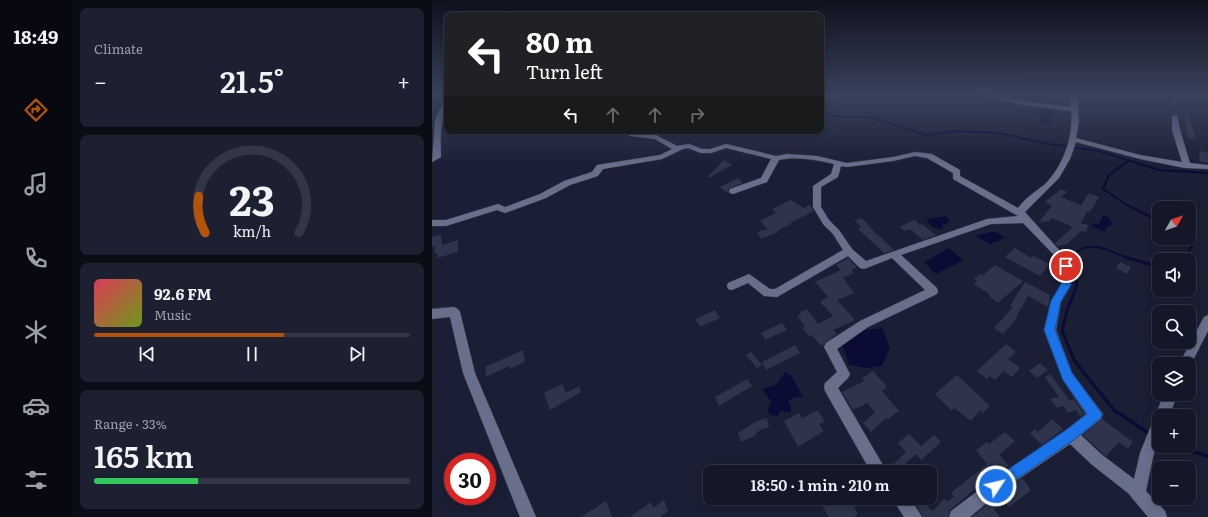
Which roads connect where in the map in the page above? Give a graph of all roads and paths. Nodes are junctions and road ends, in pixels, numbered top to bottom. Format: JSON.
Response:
{"nodes":[{"id":1,"x":440,"y":118,"type":"edge"},
{"id":2,"x":1076,"y":118,"type":"edge"},
{"id":3,"x":1175,"y":118,"type":"edge"},
{"id":4,"x":630,"y":134,"type":"edge"},
{"id":5,"x":1073,"y":139,"type":"junction"},
{"id":6,"x":677,"y":149,"type":"junction"},
{"id":7,"x":776,"y":158,"type":"junction"},
{"id":8,"x":432,"y":160,"type":"edge"},
{"id":9,"x":838,"y":164,"type":"junction"},
{"id":10,"x":1185,"y":166,"type":"junction"},
{"id":11,"x":1208,"y":167,"type":"edge"},
{"id":12,"x":733,"y":191,"type":"dead end"},
{"id":13,"x":1023,"y":216,"type":"junction"},
{"id":14,"x":432,"y":223,"type":"edge"},
{"id":15,"x":849,"y":251,"type":"junction"},
{"id":16,"x":894,"y":254,"type":"junction"},
{"id":17,"x":732,"y":286,"type":"dead end"},
{"id":18,"x":432,"y":314,"type":"edge"},
{"id":19,"x":1208,"y":320,"type":"edge"},
{"id":20,"x":1189,"y":357,"type":"edge"},
{"id":21,"x":1071,"y":435,"type":"junction"},
{"id":22,"x":1152,"y":441,"type":"edge"},
{"id":23,"x":875,"y":465,"type":"edge"},
{"id":24,"x":1138,"y":493,"type":"junction"},
{"id":25,"x":905,"y":505,"type":"edge"},
{"id":26,"x":528,"y":517,"type":"edge"},
{"id":27,"x":914,"y":517,"type":"edge"},
{"id":28,"x":957,"y":517,"type":"edge"},
{"id":29,"x":1160,"y":517,"type":"edge"}],
"edges":[{"from":1,"to":8,"type":"street"},
{"from":2,"to":5,"type":"street"},
{"from":3,"to":10,"type":"street"},
{"from":4,"to":6,"type":"street"},
{"from":5,"to":10,"type":"street"},
{"from":5,"to":13,"type":"street"},
{"from":6,"to":7,"type":"street"},
{"from":6,"to":14,"type":"street"},
{"from":7,"to":9,"type":"street"},
{"from":7,"to":12,"type":"street"},
{"from":9,"to":13,"type":"street"},
{"from":9,"to":15,"type":"street"},
{"from":10,"to":11,"type":"street"},
{"from":13,"to":16,"type":"street"},
{"from":13,"to":21,"type":"street"},
{"from":15,"to":16,"type":"street"},
{"from":15,"to":17,"type":"street"},
{"from":16,"to":23,"type":"street"},
{"from":18,"to":26,"type":"street"},
{"from":19,"to":20,"type":"street"},
{"from":21,"to":24,"type":"street"},
{"from":21,"to":28,"type":"street"},
{"from":22,"to":24,"type":"street"},
{"from":24,"to":29,"type":"street"},
{"from":25,"to":27,"type":"street"}]}
